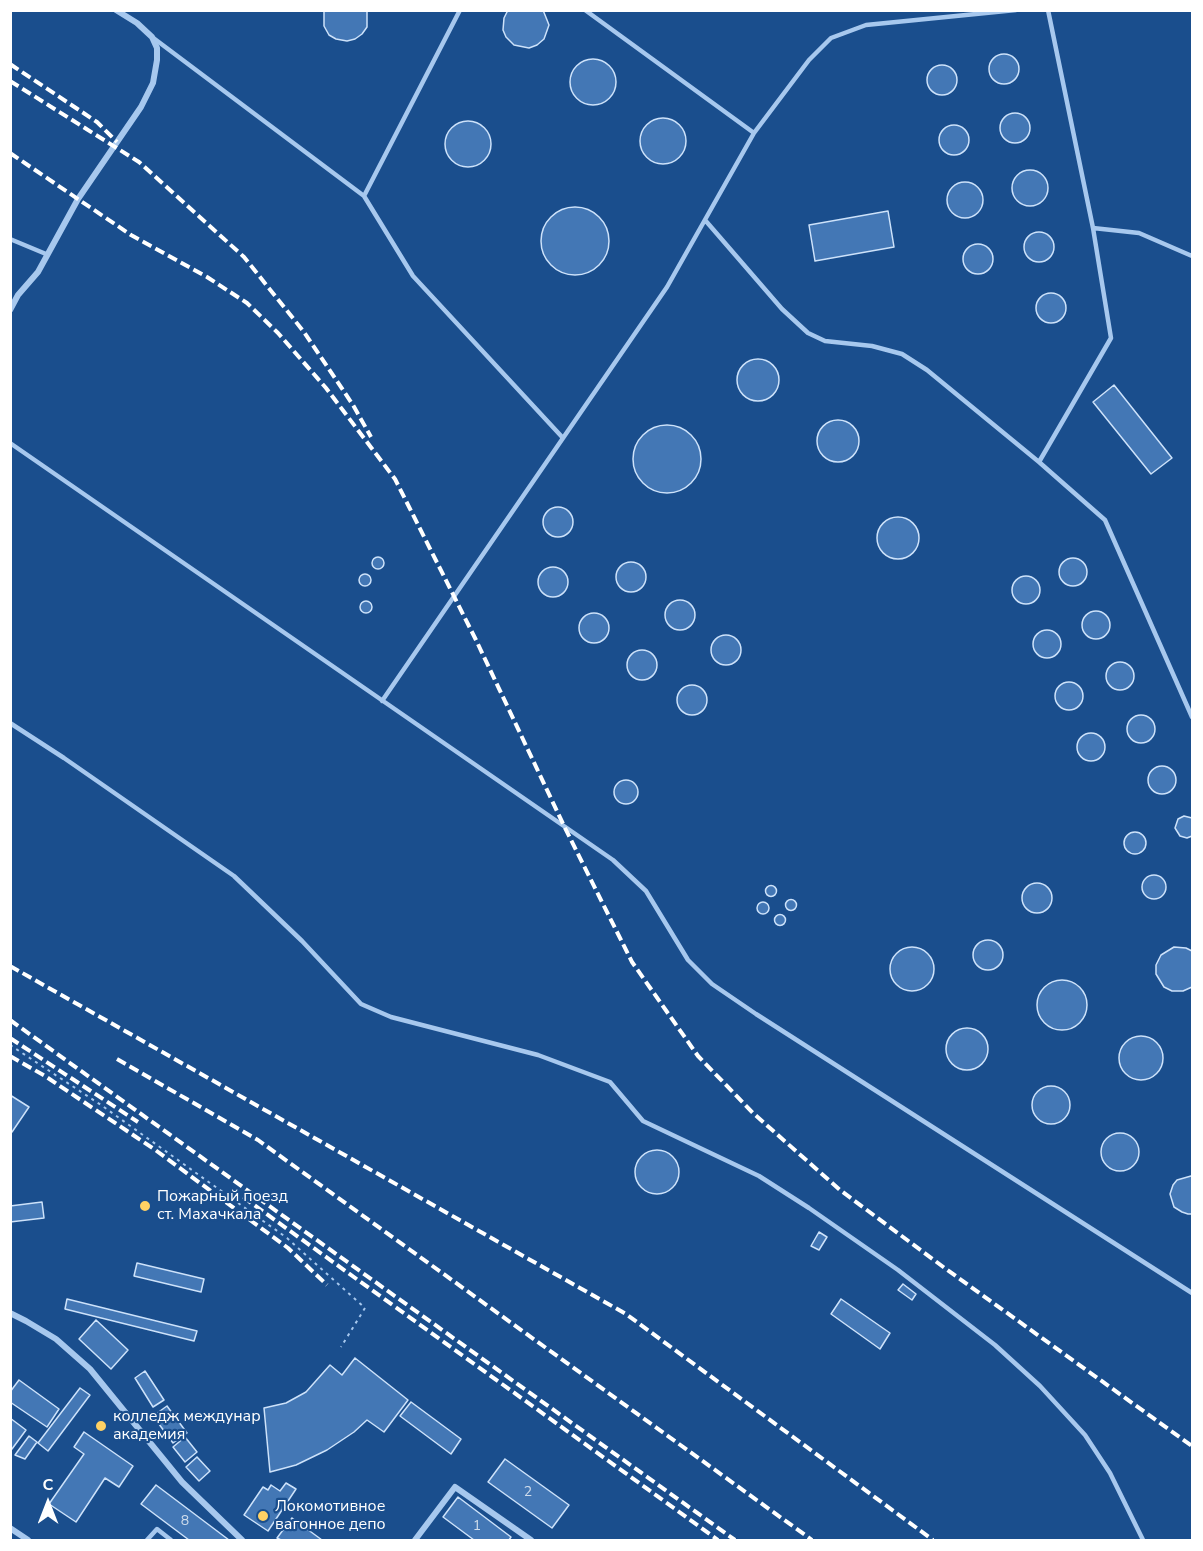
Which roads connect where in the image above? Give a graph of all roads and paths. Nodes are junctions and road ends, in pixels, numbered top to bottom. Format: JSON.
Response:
{"nodes":[{"id":1,"x":116,"y":10,"type":"edge"},
{"id":2,"x":460,"y":10,"type":"edge"},
{"id":3,"x":585,"y":10,"type":"edge"},
{"id":4,"x":1016,"y":10,"type":"edge"},
{"id":5,"x":1048,"y":10,"type":"edge"},
{"id":6,"x":152,"y":37,"type":"junction"},
{"id":7,"x":754,"y":134,"type":"junction"},
{"id":8,"x":364,"y":196,"type":"junction"},
{"id":9,"x":705,"y":220,"type":"junction"},
{"id":10,"x":1094,"y":228,"type":"junction"},
{"id":11,"x":10,"y":239,"type":"edge"},
{"id":12,"x":46,"y":254,"type":"junction"},
{"id":13,"x":1192,"y":256,"type":"edge"},
{"id":14,"x":11,"y":308,"type":"edge"},
{"id":15,"x":563,"y":438,"type":"junction"},
{"id":16,"x":10,"y":443,"type":"edge"},
{"id":17,"x":1039,"y":462,"type":"junction"},
{"id":18,"x":382,"y":701,"type":"junction"},
{"id":19,"x":1192,"y":717,"type":"edge"},
{"id":20,"x":10,"y":723,"type":"edge"},
{"id":21,"x":10,"y":1045,"type":"edge"},
{"id":22,"x":1192,"y":1293,"type":"edge"},
{"id":23,"x":10,"y":1313,"type":"edge"},
{"id":24,"x":341,"y":1347,"type":"dead end"},
{"id":25,"x":10,"y":1528,"type":"edge"},
{"id":26,"x":28,"y":1540,"type":"edge"},
{"id":27,"x":147,"y":1540,"type":"edge"},
{"id":28,"x":171,"y":1540,"type":"edge"},
{"id":29,"x":242,"y":1540,"type":"edge"},
{"id":30,"x":415,"y":1540,"type":"edge"},
{"id":31,"x":531,"y":1540,"type":"edge"},
{"id":32,"x":1143,"y":1540,"type":"edge"}],
"edges":[{"from":1,"to":6,"type":"street"},
{"from":2,"to":8,"type":"lane"},
{"from":3,"to":7,"type":"lane"},
{"from":4,"to":7,"type":"lane"},
{"from":5,"to":10,"type":"lane"},
{"from":6,"to":8,"type":"lane"},
{"from":6,"to":12,"type":"street"},
{"from":7,"to":9,"type":"lane"},
{"from":8,"to":15,"type":"lane"},
{"from":9,"to":15,"type":"lane"},
{"from":9,"to":17,"type":"lane"},
{"from":10,"to":13,"type":"lane"},
{"from":10,"to":17,"type":"lane"},
{"from":11,"to":12,"type":"lane"},
{"from":12,"to":14,"type":"street"},
{"from":15,"to":18,"type":"lane"},
{"from":16,"to":18,"type":"lane"},
{"from":17,"to":19,"type":"lane"},
{"from":18,"to":22,"type":"lane"},
{"from":20,"to":32,"type":"lane"},
{"from":21,"to":24,"type":"path"},
{"from":23,"to":29,"type":"street"},
{"from":25,"to":26,"type":"street"},
{"from":27,"to":28,"type":"lane"},
{"from":30,"to":31,"type":"street"}]}
